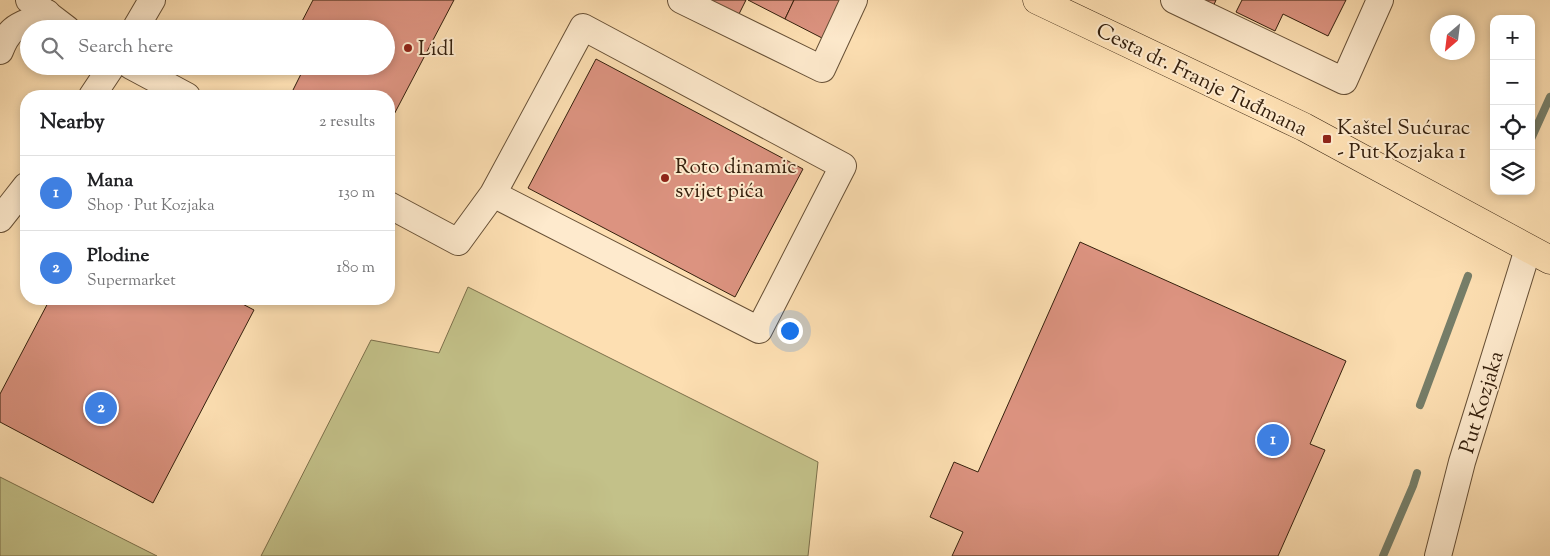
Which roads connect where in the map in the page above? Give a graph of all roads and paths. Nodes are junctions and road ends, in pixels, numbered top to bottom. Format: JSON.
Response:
{"nodes":[{"id":1,"x":152,"y":0,"type":"edge"},
{"id":2,"x":680,"y":0,"type":"edge"},
{"id":3,"x":854,"y":0,"type":"edge"},
{"id":4,"x":1037,"y":0,"type":"edge"},
{"id":5,"x":1174,"y":0,"type":"edge"},
{"id":6,"x":1380,"y":0,"type":"edge"},
{"id":7,"x":38,"y":7,"type":"edge"},
{"id":8,"x":34,"y":20,"type":"edge"},
{"id":9,"x":55,"y":20,"type":"edge"},
{"id":10,"x":140,"y":20,"type":"edge"},
{"id":11,"x":20,"y":24,"type":"edge"},
{"id":12,"x":0,"y":51,"type":"edge"},
{"id":13,"x":106,"y":75,"type":"edge"},
{"id":14,"x":148,"y":75,"type":"edge"},
{"id":15,"x":96,"y":90,"type":"edge"},
{"id":16,"x":177,"y":90,"type":"edge"},
{"id":17,"x":20,"y":194,"type":"edge"},
{"id":18,"x":493,"y":194,"type":"junction"},
{"id":19,"x":395,"y":208,"type":"edge"},
{"id":20,"x":0,"y":219,"type":"edge"},
{"id":21,"x":1539,"y":255,"type":"edge"},
{"id":22,"x":1438,"y":556,"type":"edge"}],
"edges":[{"from":1,"to":10,"type":"street"},
{"from":2,"to":3,"type":"street"},
{"from":4,"to":21,"type":"main road","name":"Cesta dr. Franje Tuđmana"},
{"from":5,"to":6,"type":"street"},
{"from":7,"to":8,"type":"street"},
{"from":7,"to":9,"type":"street"},
{"from":11,"to":12,"type":"street"},
{"from":13,"to":15,"type":"street"},
{"from":14,"to":16,"type":"street"},
{"from":17,"to":20,"type":"street"},
{"from":18,"to":18,"type":"street"},
{"from":18,"to":19,"type":"street"},
{"from":21,"to":22,"type":"street","name":"Put Kozjaka"}]}
